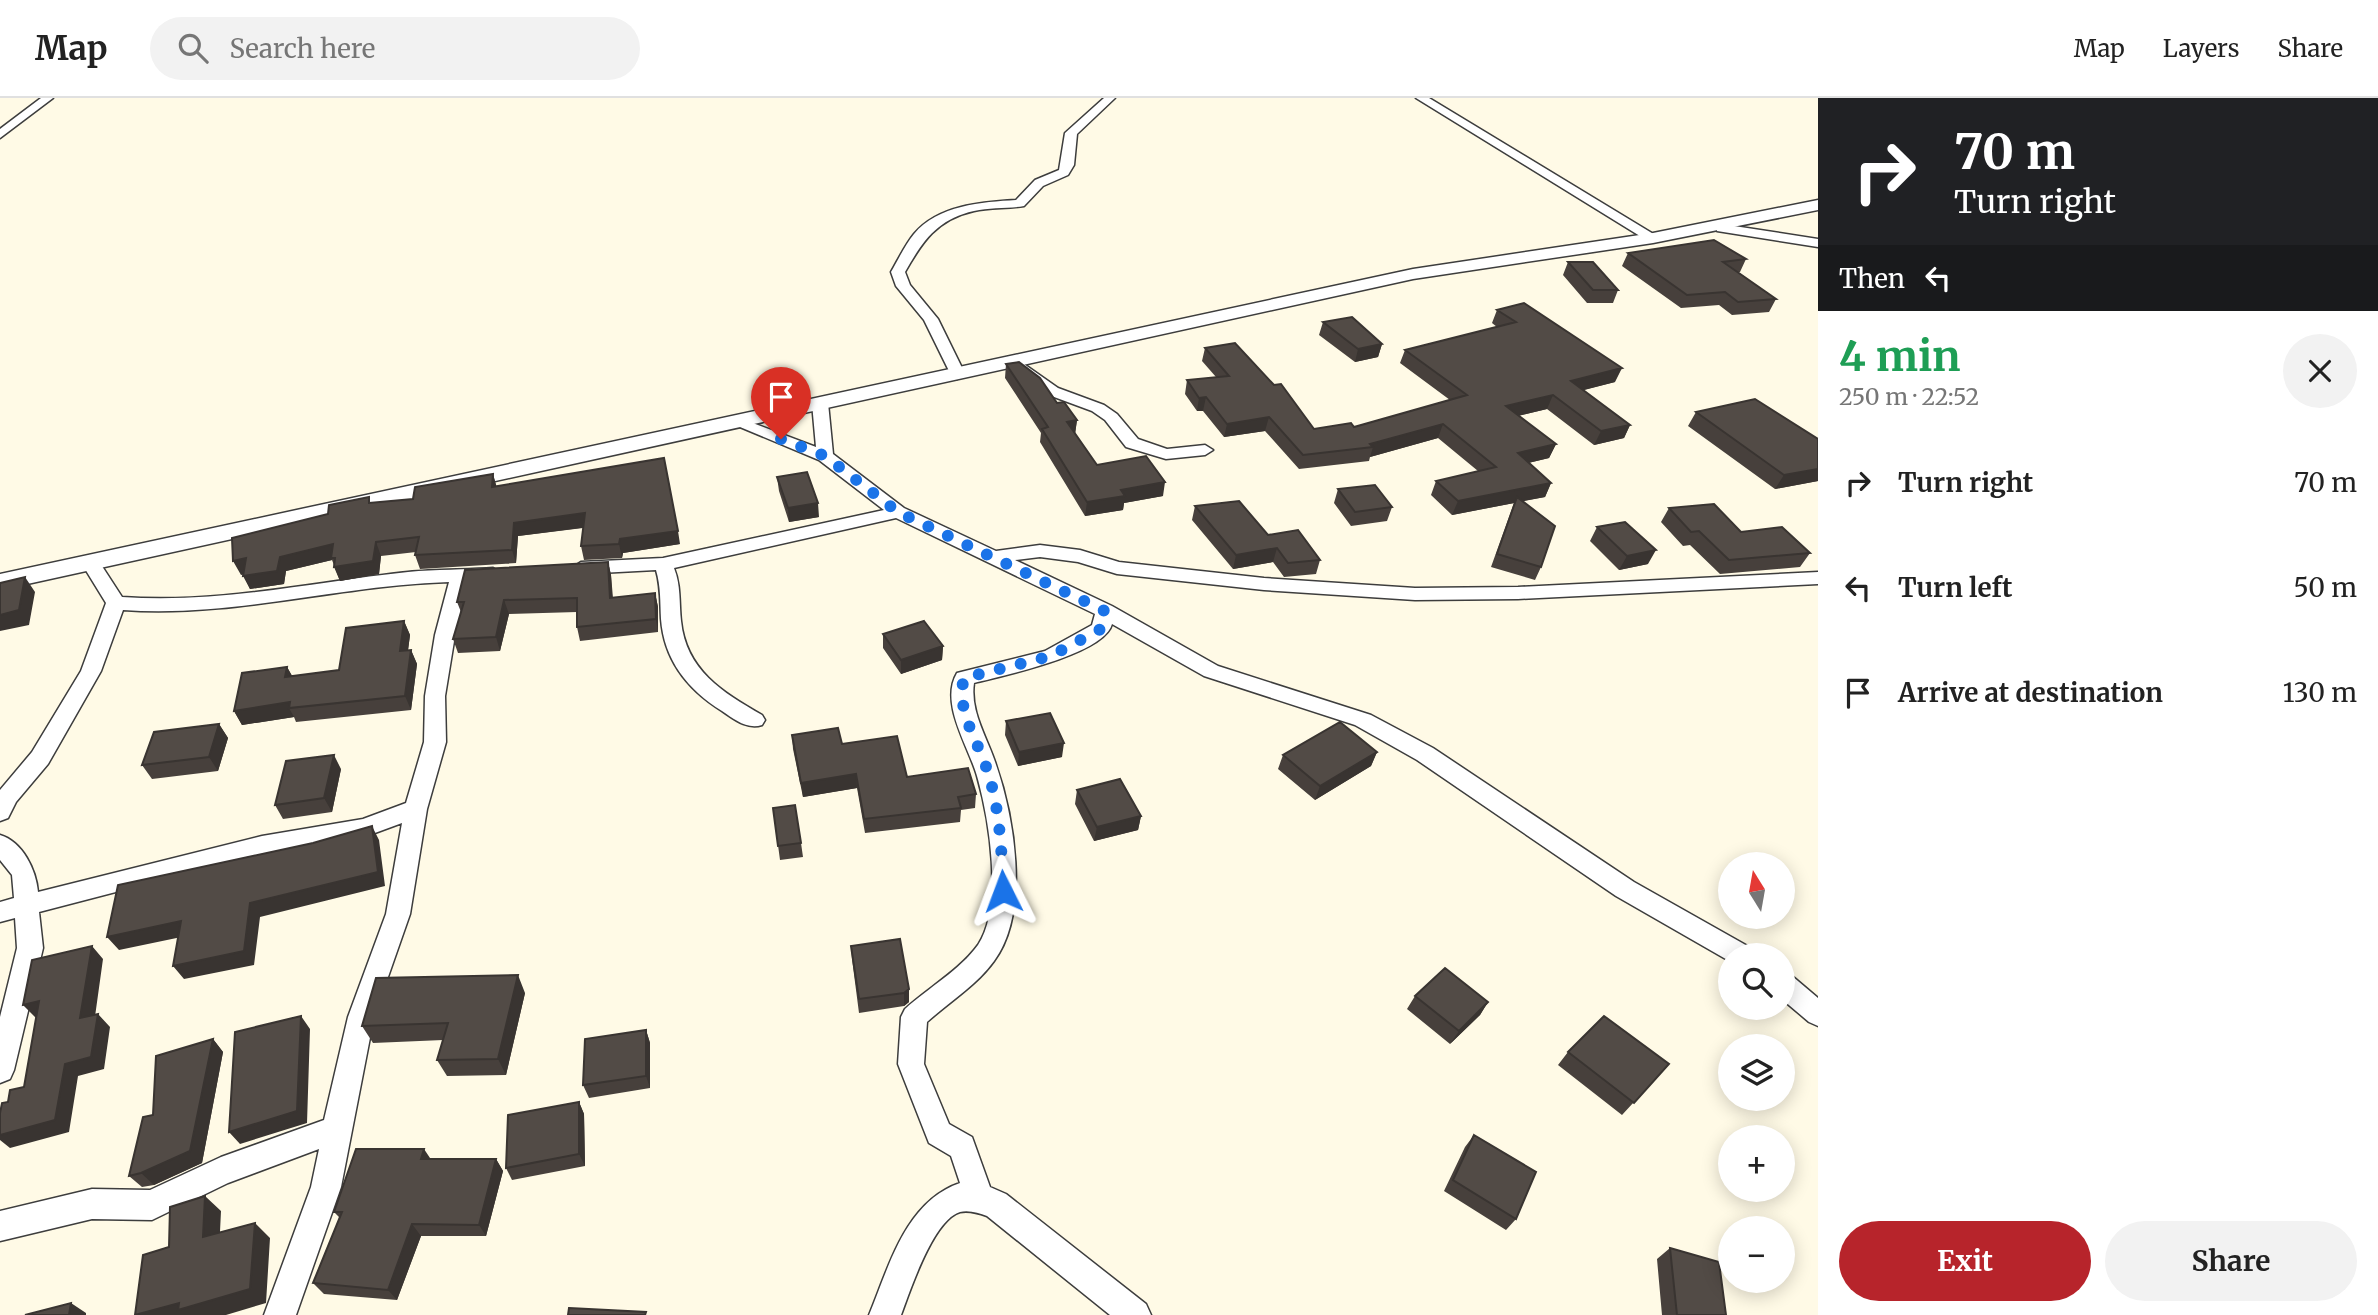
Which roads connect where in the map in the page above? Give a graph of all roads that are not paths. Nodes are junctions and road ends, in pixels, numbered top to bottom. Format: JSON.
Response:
{"nodes":[{"id":1,"x":48,"y":98,"type":"edge"},
{"id":2,"x":1110,"y":98,"type":"edge"},
{"id":3,"x":1421,"y":98,"type":"edge"},
{"id":4,"x":0,"y":135,"type":"edge"},
{"id":5,"x":1818,"y":205,"type":"edge"},
{"id":6,"x":1732,"y":222,"type":"junction"},
{"id":7,"x":1653,"y":238,"type":"junction"},
{"id":8,"x":1818,"y":243,"type":"edge"},
{"id":9,"x":1013,"y":362,"type":"junction"},
{"id":10,"x":957,"y":374,"type":"junction"},
{"id":11,"x":820,"y":403,"type":"junction"},
{"id":12,"x":736,"y":422,"type":"junction"},
{"id":13,"x":1205,"y":450,"type":"dead end"},
{"id":14,"x":825,"y":456,"type":"junction"},
{"id":15,"x":898,"y":512,"type":"junction"},
{"id":16,"x":990,"y":558,"type":"junction"},
{"id":17,"x":91,"y":564,"type":"junction"},
{"id":18,"x":663,"y":564,"type":"junction"},
{"id":19,"x":555,"y":569,"type":"edge"},
{"id":20,"x":514,"y":573,"type":"edge"},
{"id":21,"x":460,"y":577,"type":"junction"},
{"id":22,"x":1818,"y":578,"type":"edge"},
{"id":23,"x":0,"y":582,"type":"edge"},
{"id":24,"x":116,"y":603,"type":"junction"},
{"id":25,"x":1105,"y":611,"type":"junction"},
{"id":26,"x":754,"y":720,"type":"dead end"},
{"id":27,"x":416,"y":809,"type":"junction"},
{"id":28,"x":0,"y":812,"type":"edge"},
{"id":29,"x":0,"y":844,"type":"edge"},
{"id":30,"x":29,"y":904,"type":"junction"},
{"id":31,"x":0,"y":912,"type":"edge"},
{"id":32,"x":1719,"y":943,"type":"edge"},
{"id":33,"x":1795,"y":994,"type":"edge"},
{"id":34,"x":1818,"y":1014,"type":"edge"},
{"id":35,"x":0,"y":1070,"type":"edge"},
{"id":36,"x":336,"y":1129,"type":"junction"},
{"id":37,"x":979,"y":1198,"type":"junction"},
{"id":38,"x":0,"y":1226,"type":"edge"},
{"id":39,"x":279,"y":1315,"type":"edge"},
{"id":40,"x":885,"y":1315,"type":"edge"},
{"id":41,"x":1135,"y":1315,"type":"edge"}],
"edges":[{"from":1,"to":4,"type":"street"},
{"from":2,"to":10,"type":"street"},
{"from":3,"to":7,"type":"street"},
{"from":5,"to":6,"type":"street"},
{"from":6,"to":7,"type":"street"},
{"from":6,"to":8,"type":"street"},
{"from":7,"to":9,"type":"street"},
{"from":9,"to":10,"type":"street"},
{"from":9,"to":13,"type":"street"},
{"from":10,"to":11,"type":"street"},
{"from":11,"to":12,"type":"street"},
{"from":11,"to":14,"type":"street"},
{"from":12,"to":14,"type":"street"},
{"from":12,"to":17,"type":"street"},
{"from":14,"to":15,"type":"street"},
{"from":15,"to":16,"type":"street"},
{"from":15,"to":18,"type":"street"},
{"from":16,"to":22,"type":"street"},
{"from":16,"to":25,"type":"street"},
{"from":17,"to":23,"type":"street"},
{"from":17,"to":24,"type":"street"},
{"from":18,"to":19,"type":"street"},
{"from":18,"to":26,"type":"street"},
{"from":20,"to":21,"type":"street"},
{"from":21,"to":24,"type":"street"},
{"from":21,"to":27,"type":"street"},
{"from":24,"to":28,"type":"street"},
{"from":25,"to":32,"type":"street"},
{"from":25,"to":37,"type":"street"},
{"from":27,"to":30,"type":"street"},
{"from":27,"to":36,"type":"street"},
{"from":29,"to":30,"type":"street"},
{"from":30,"to":31,"type":"street"},
{"from":30,"to":35,"type":"street"},
{"from":33,"to":34,"type":"street"},
{"from":36,"to":38,"type":"street"},
{"from":36,"to":39,"type":"street"},
{"from":37,"to":40,"type":"street"},
{"from":37,"to":41,"type":"street"}]}
